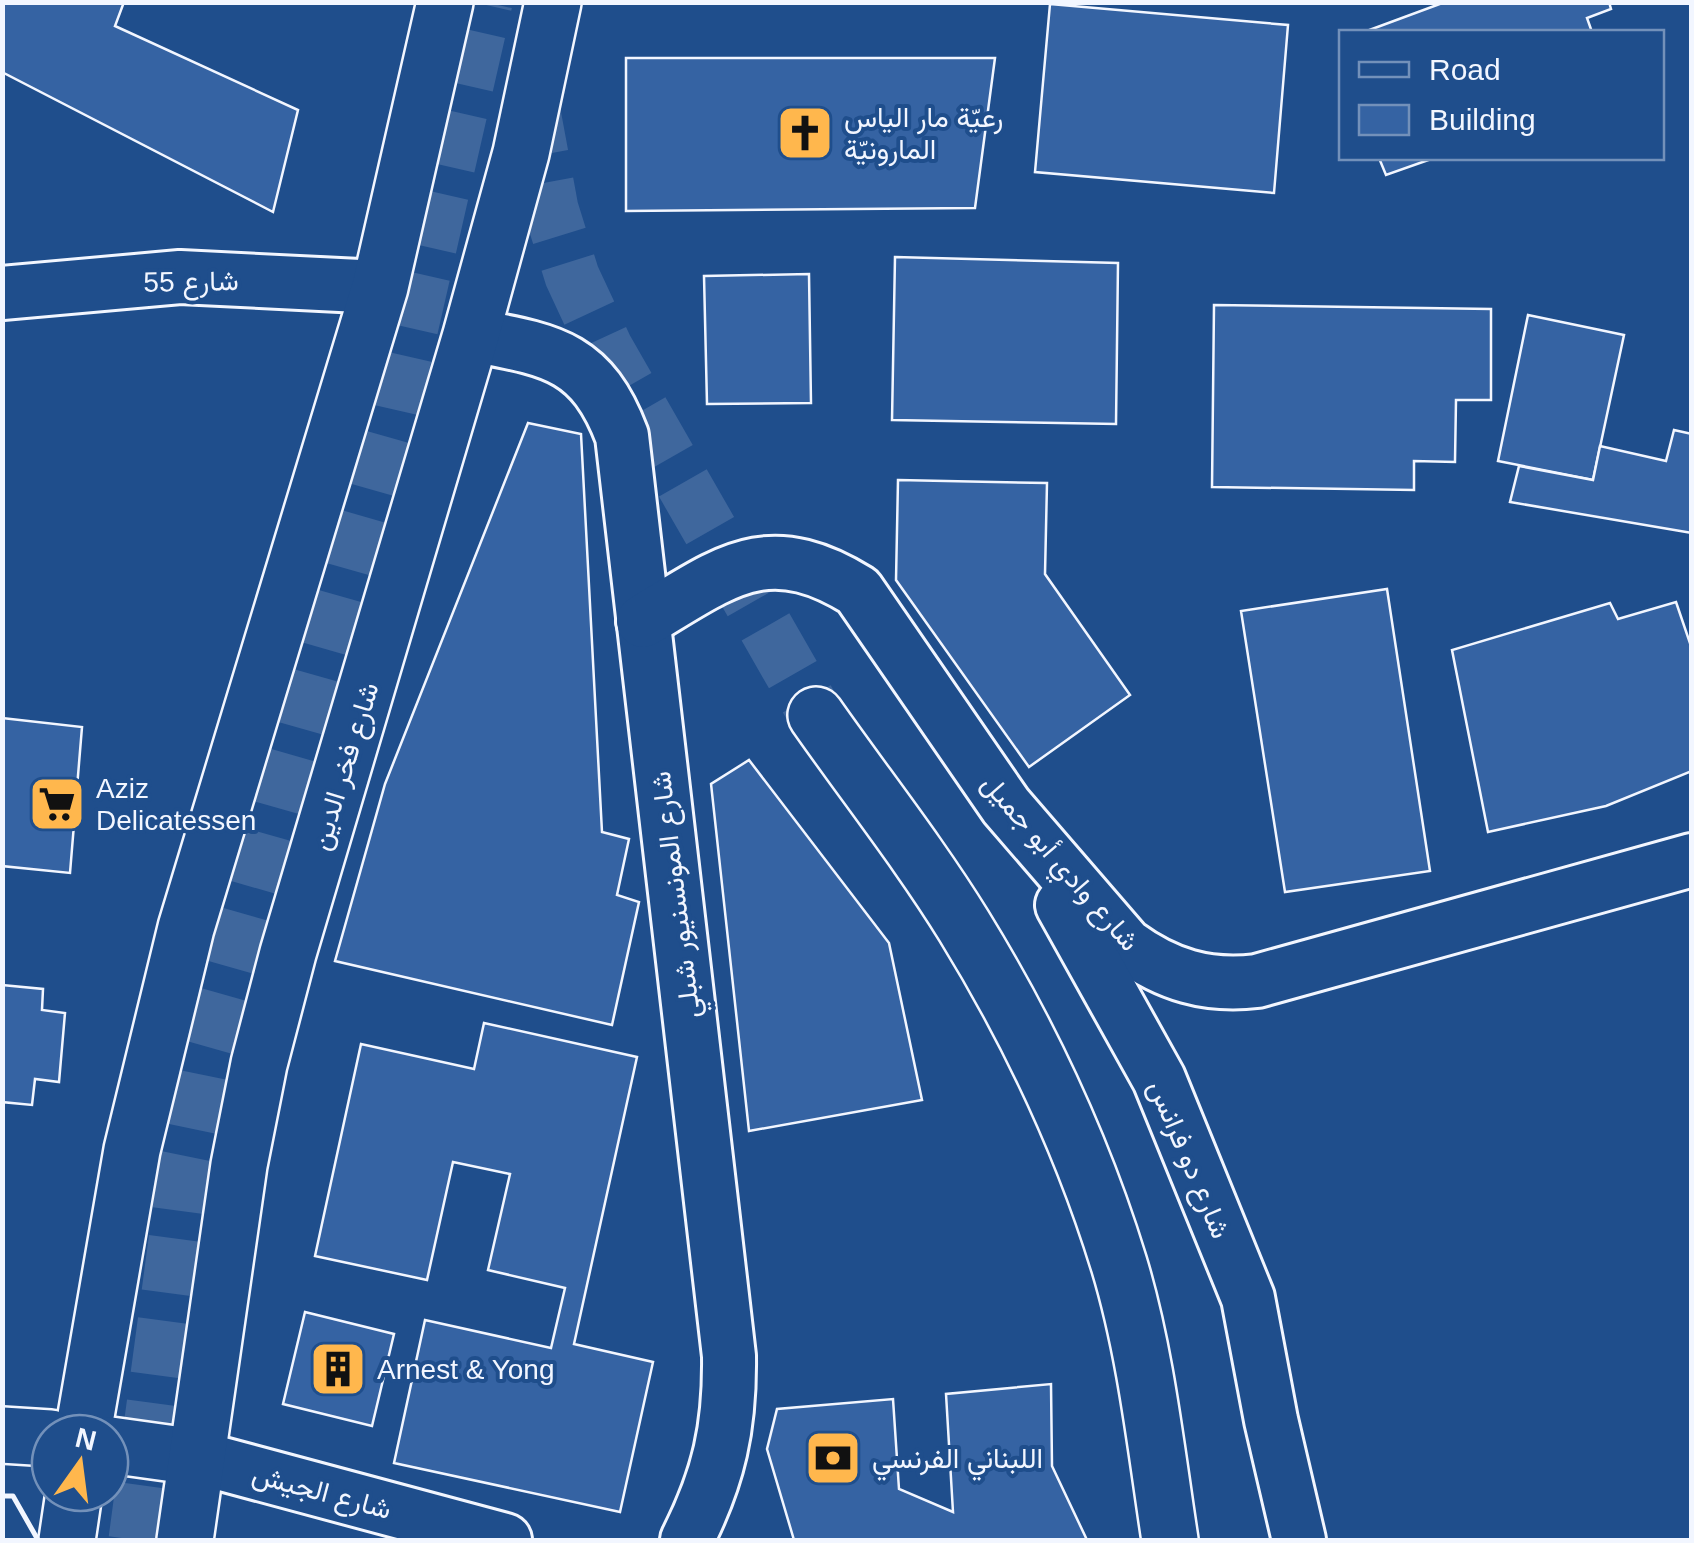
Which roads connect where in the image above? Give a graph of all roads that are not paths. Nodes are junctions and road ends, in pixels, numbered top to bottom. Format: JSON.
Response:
{"nodes":[{"id":1,"x":553,"y":2,"type":"edge"},
{"id":2,"x":438,"y":18,"type":"edge"},
{"id":3,"x":380,"y":287,"type":"junction"},
{"id":4,"x":2,"y":293,"type":"edge"},
{"id":5,"x":472,"y":336,"type":"junction"},
{"id":6,"x":643,"y":622,"type":"junction"},
{"id":7,"x":816,"y":714,"type":"tunnel mouth"},
{"id":8,"x":1006,"y":806,"type":"junction"},
{"id":9,"x":1692,"y":860,"type":"edge"},
{"id":10,"x":86,"y":1413,"type":"edge"},
{"id":11,"x":2,"y":1435,"type":"edge"},
{"id":12,"x":30,"y":1437,"type":"edge"},
{"id":13,"x":130,"y":1448,"type":"edge"},
{"id":14,"x":196,"y":1457,"type":"junction"},
{"id":15,"x":71,"y":1513,"type":"edge"},
{"id":16,"x":67,"y":1540,"type":"edge"},
{"id":17,"x":186,"y":1540,"type":"edge"},
{"id":18,"x":505,"y":1540,"type":"edge"},
{"id":19,"x":687,"y":1540,"type":"edge"},
{"id":20,"x":1170,"y":1540,"type":"edge"},
{"id":21,"x":1299,"y":1540,"type":"edge"}],
"edges":[{"from":1,"to":5,"type":"main road","name":"شارع فخر الدين"},
{"from":2,"to":3,"type":"main road"},
{"from":3,"to":4,"type":"street","name":"شارع 55"},
{"from":3,"to":10,"type":"main road"},
{"from":5,"to":6,"type":"street","name":"شارع المونسنيور شبلي"},
{"from":5,"to":14,"type":"main road","name":"شارع فخر الدين"},
{"from":6,"to":8,"type":"street","name":"شارع وادي أبو جميل"},
{"from":6,"to":19,"type":"street","name":"شارع المونسنيور شبلي"},
{"from":7,"to":20,"type":"main road"},
{"from":8,"to":9,"type":"street","name":"شارع وادي أبو جميل"},
{"from":8,"to":21,"type":"street","name":"شارع دو فرانس"},
{"from":11,"to":12,"type":"main road"},
{"from":13,"to":14,"type":"main road"},
{"from":14,"to":17,"type":"main road","name":"شارع فخر الدين"},
{"from":14,"to":18,"type":"street","name":"شارع الجيش"},
{"from":15,"to":16,"type":"main road"}]}
